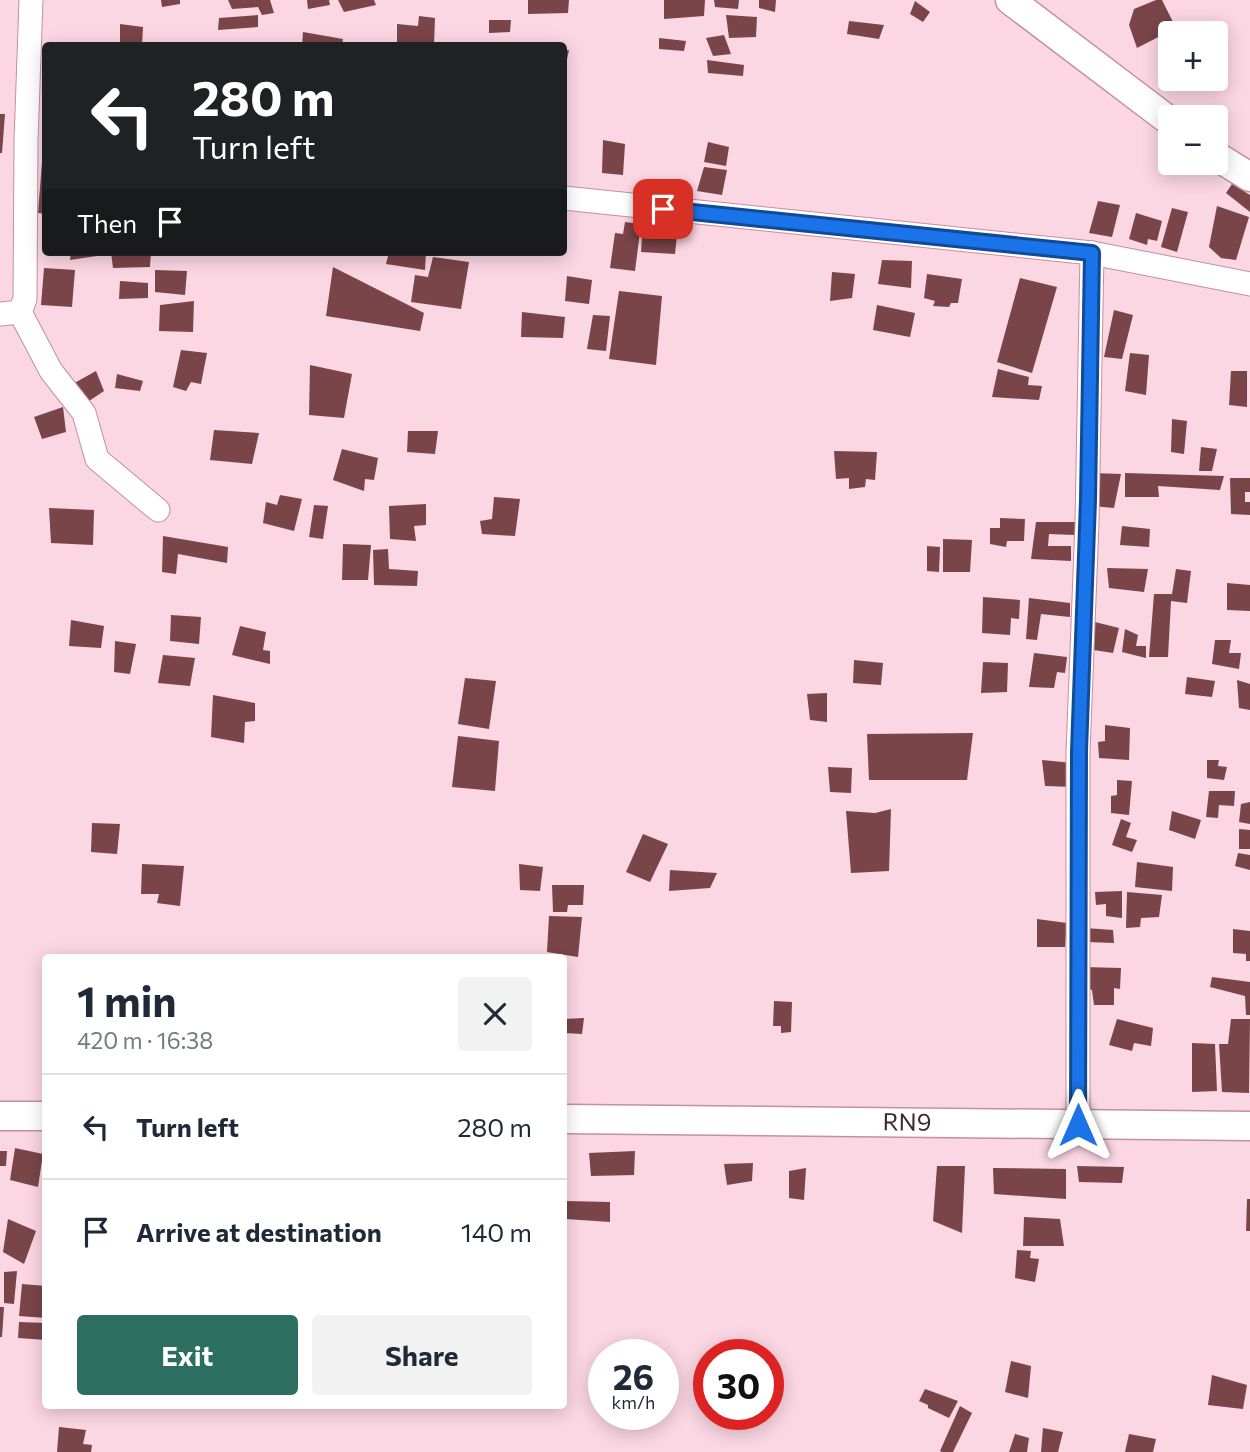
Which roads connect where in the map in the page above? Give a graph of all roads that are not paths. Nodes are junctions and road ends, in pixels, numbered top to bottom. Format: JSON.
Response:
{"nodes":[{"id":1,"x":31,"y":0,"type":"edge"},
{"id":2,"x":1010,"y":0,"type":"edge"},
{"id":3,"x":1158,"y":111,"type":"edge"},
{"id":4,"x":36,"y":142,"type":"edge"},
{"id":5,"x":1228,"y":163,"type":"edge"},
{"id":6,"x":1250,"y":177,"type":"edge"},
{"id":7,"x":567,"y":198,"type":"edge"},
{"id":8,"x":1092,"y":253,"type":"junction"},
{"id":9,"x":1250,"y":284,"type":"edge"},
{"id":10,"x":10,"y":313,"type":"edge"},
{"id":11,"x":158,"y":510,"type":"dead end"},
{"id":12,"x":0,"y":1116,"type":"edge"},
{"id":13,"x":42,"y":1116,"type":"edge"},
{"id":14,"x":567,"y":1119,"type":"edge"},
{"id":15,"x":1078,"y":1125,"type":"junction"},
{"id":16,"x":1250,"y":1126,"type":"edge"}],
"edges":[{"from":1,"to":4,"type":"street"},
{"from":2,"to":3,"type":"main road"},
{"from":4,"to":10,"type":"street"},
{"from":5,"to":6,"type":"main road"},
{"from":7,"to":8,"type":"street"},
{"from":8,"to":9,"type":"street"},
{"from":8,"to":15,"type":"street"},
{"from":10,"to":11,"type":"street"},
{"from":12,"to":13,"type":"main road"},
{"from":14,"to":15,"type":"main road","name":"RN9"},
{"from":15,"to":16,"type":"main road","name":"RN9"}]}
